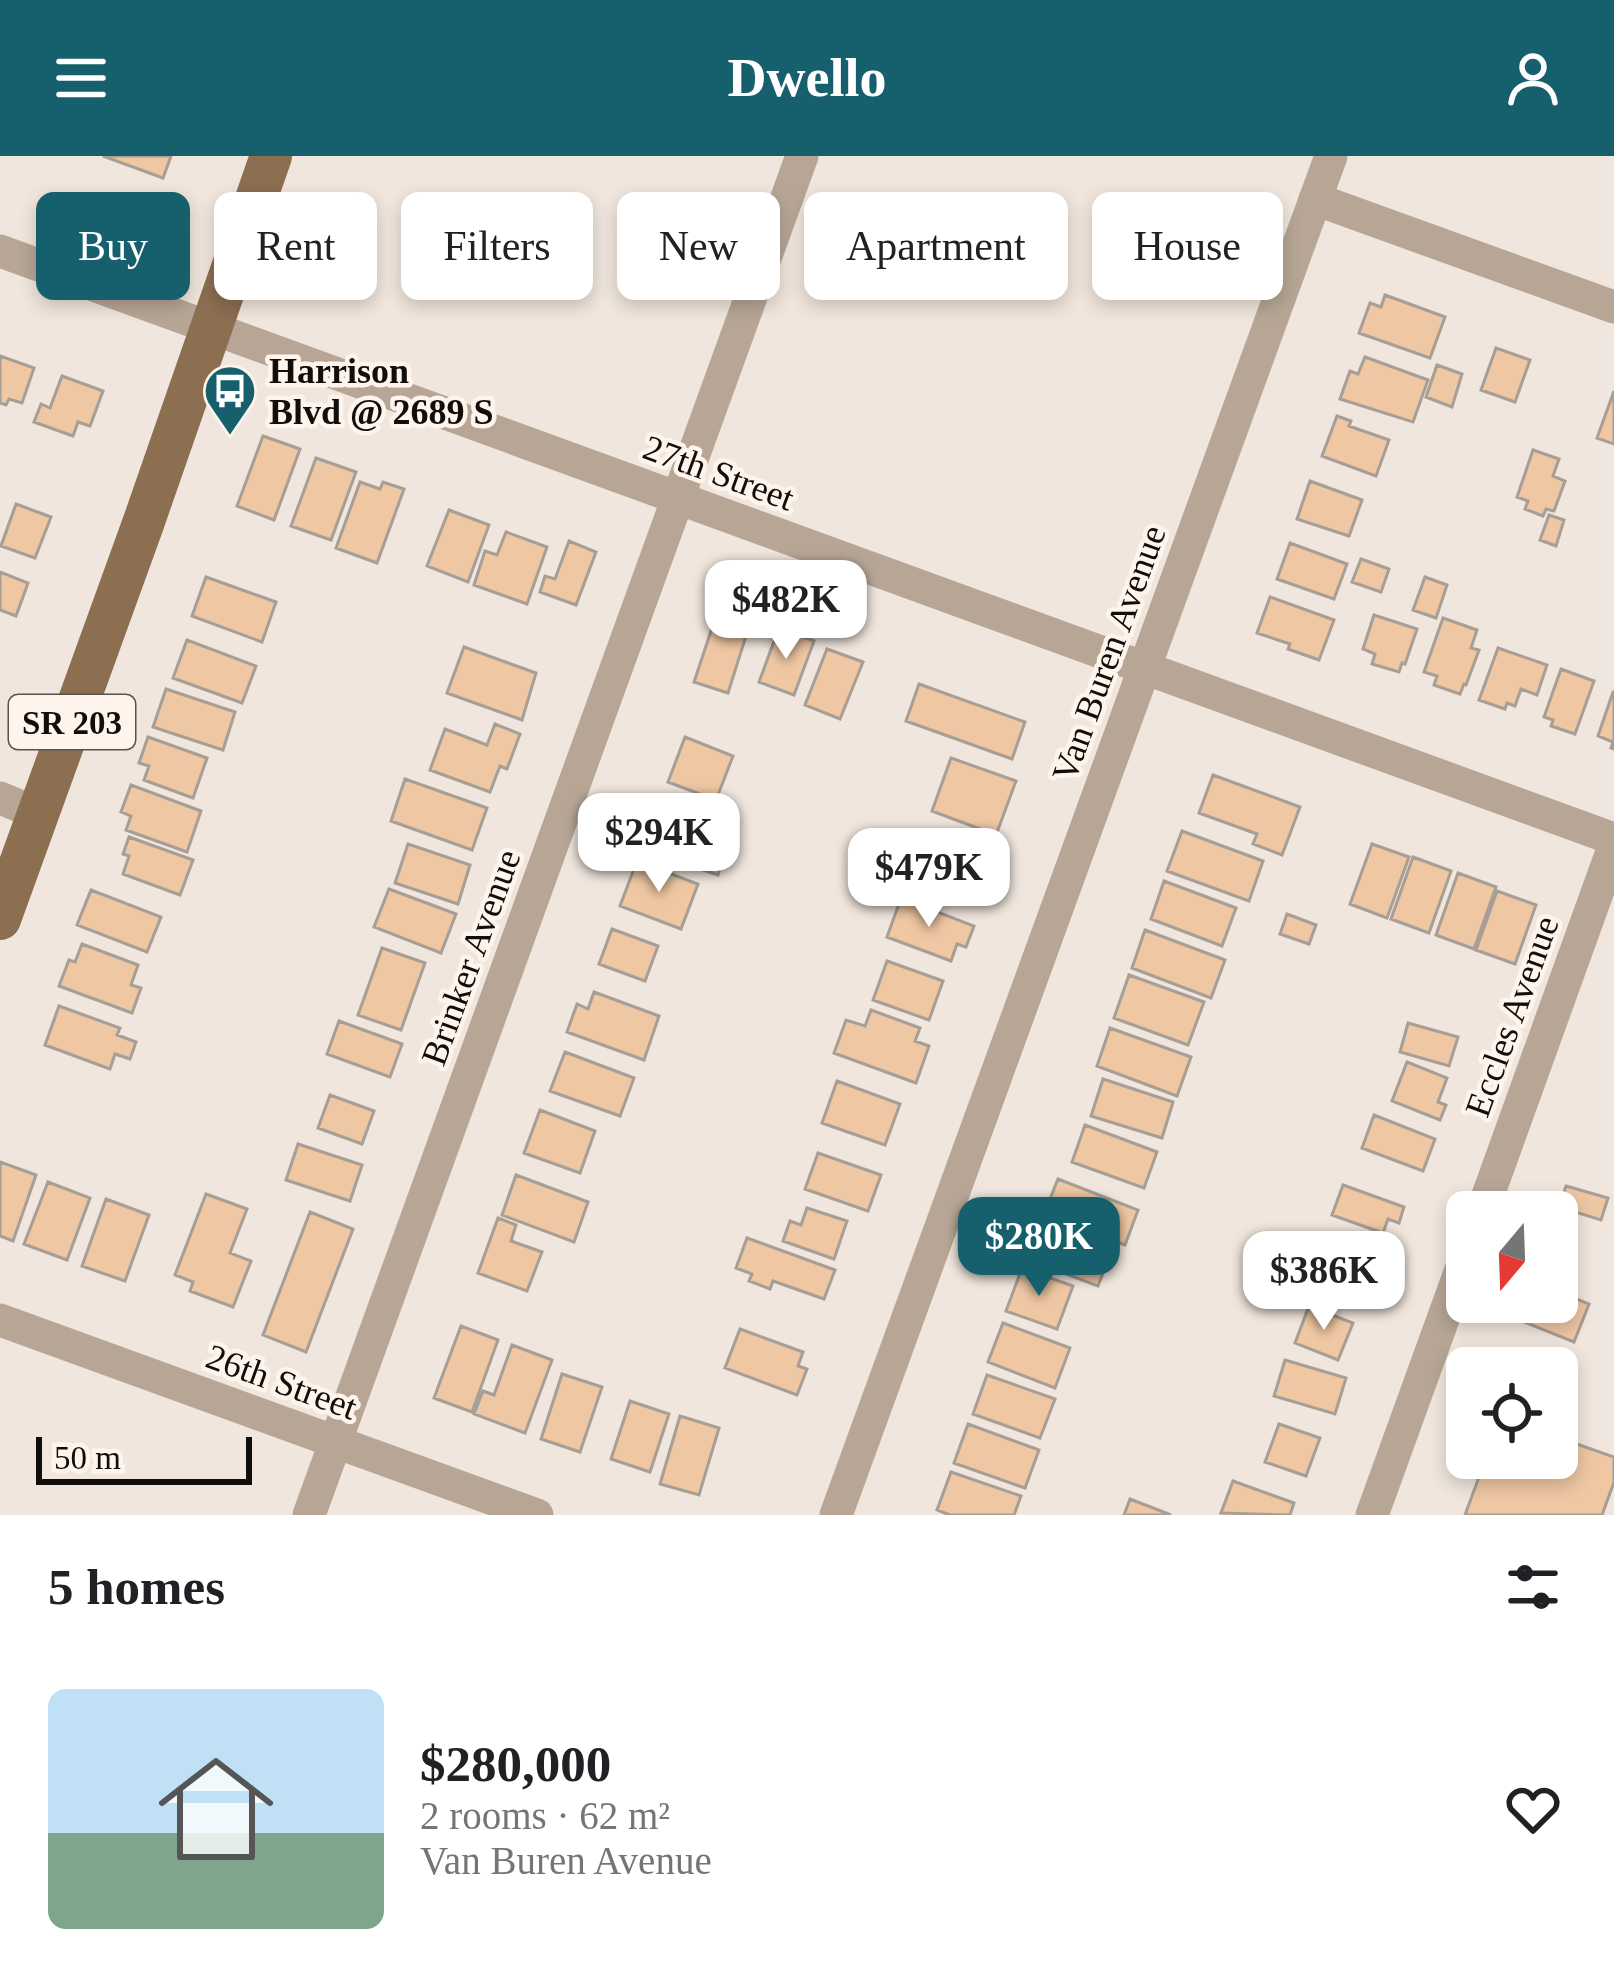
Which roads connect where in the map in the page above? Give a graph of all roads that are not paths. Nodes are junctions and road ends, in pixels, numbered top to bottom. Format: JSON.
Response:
{"nodes":[{"id":1,"x":271,"y":156,"type":"edge"},
{"id":2,"x":802,"y":156,"type":"edge"},
{"id":3,"x":1331,"y":156,"type":"edge"},
{"id":4,"x":1316,"y":199,"type":"junction"},
{"id":5,"x":0,"y":251,"type":"edge"},
{"id":6,"x":1614,"y":307,"type":"edge"},
{"id":7,"x":212,"y":328,"type":"junction"},
{"id":8,"x":678,"y":498,"type":"junction"},
{"id":9,"x":1145,"y":668,"type":"junction"},
{"id":10,"x":20,"y":806,"type":"edge"},
{"id":11,"x":1614,"y":842,"type":"edge"},
{"id":12,"x":0,"y":919,"type":"edge"},
{"id":13,"x":1489,"y":1191,"type":"edge"},
{"id":14,"x":1446,"y":1311,"type":"edge"},
{"id":15,"x":0,"y":1320,"type":"edge"},
{"id":16,"x":335,"y":1442,"type":"junction"},
{"id":17,"x":309,"y":1515,"type":"edge"},
{"id":18,"x":538,"y":1515,"type":"edge"},
{"id":19,"x":836,"y":1515,"type":"edge"},
{"id":20,"x":1372,"y":1515,"type":"edge"}],
"edges":[{"from":1,"to":7,"type":"main road","number":"SR 203"},
{"from":2,"to":8,"type":"street","name":"Brinker Avenue"},
{"from":3,"to":4,"type":"street","name":"Van Buren Avenue"},
{"from":4,"to":6,"type":"street"},
{"from":4,"to":9,"type":"street","name":"Van Buren Avenue"},
{"from":5,"to":7,"type":"street","name":"27th Street"},
{"from":7,"to":8,"type":"street","name":"27th Street"},
{"from":7,"to":10,"type":"main road","number":"SR 203"},
{"from":8,"to":9,"type":"street","name":"27th Street"},
{"from":8,"to":16,"type":"street","name":"Brinker Avenue"},
{"from":9,"to":11,"type":"street","name":"27th Street"},
{"from":9,"to":19,"type":"street","name":"Van Buren Avenue"},
{"from":10,"to":12,"type":"main road","number":"SR 203"},
{"from":11,"to":13,"type":"street","name":"Eccles Avenue"},
{"from":14,"to":20,"type":"street"},
{"from":15,"to":16,"type":"street","name":"26th Street"},
{"from":16,"to":17,"type":"street","name":"Brinker Avenue"},
{"from":16,"to":18,"type":"street","name":"26th Street"}]}
